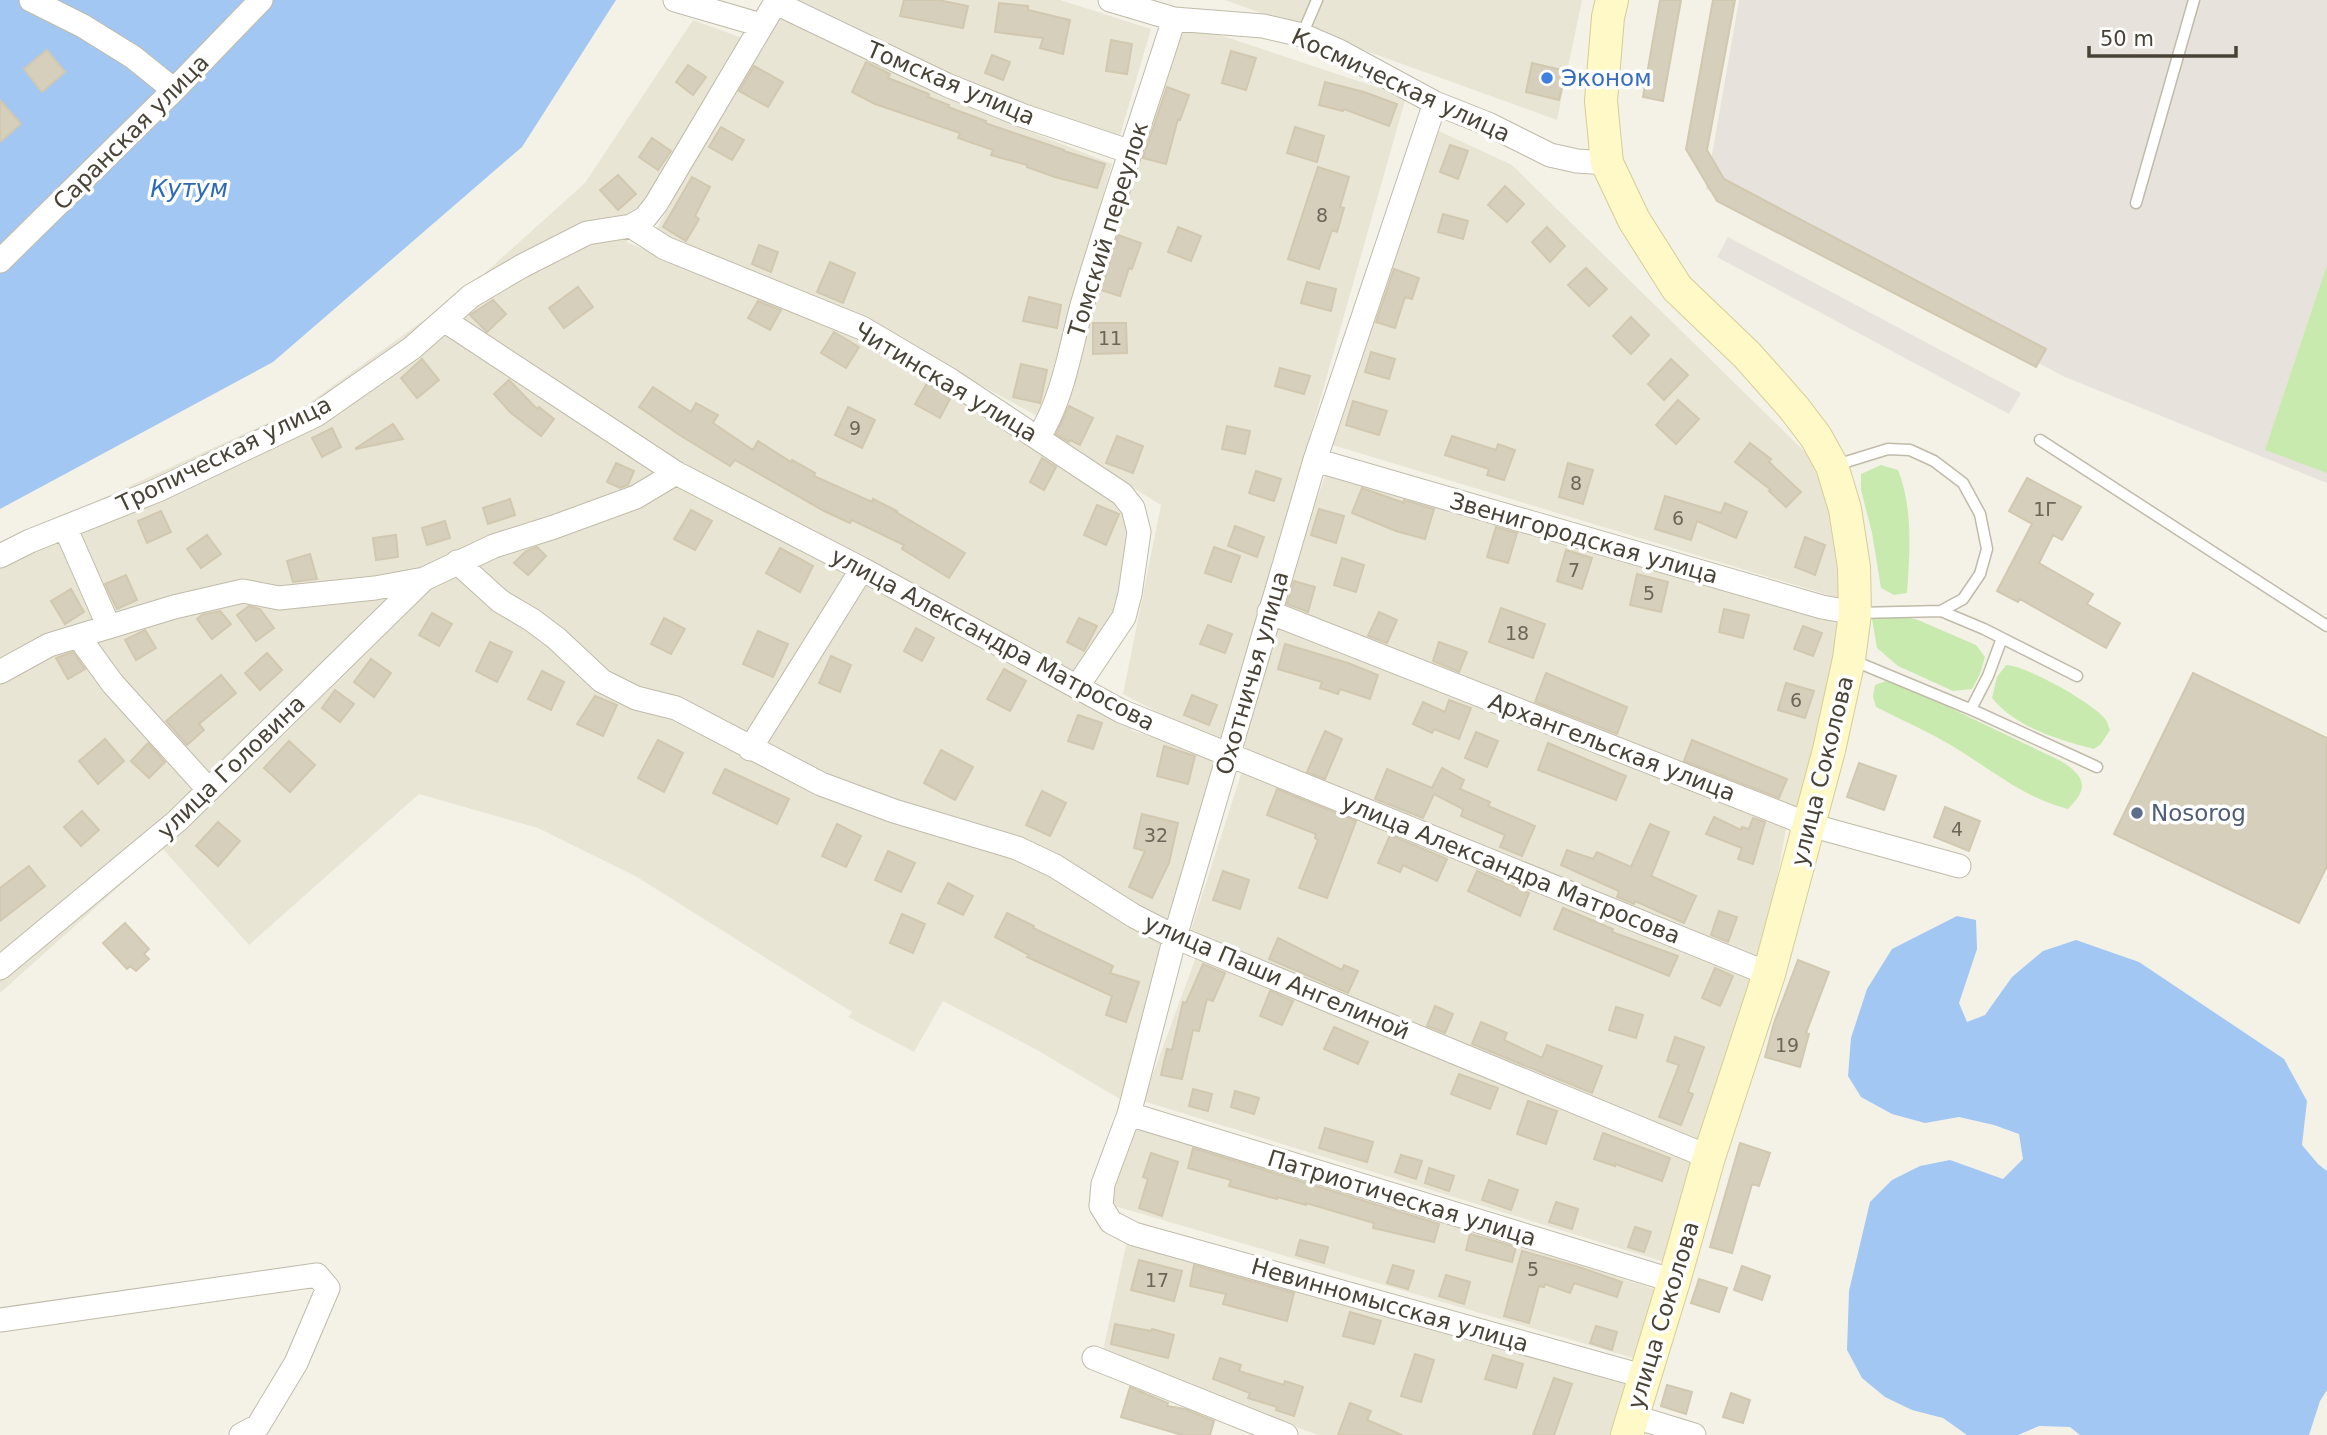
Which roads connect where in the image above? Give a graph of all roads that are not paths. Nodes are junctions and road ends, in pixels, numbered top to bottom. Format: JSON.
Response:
{"nodes":[{"id":1,"x":31,"y":0,"type":"edge"},
{"id":2,"x":261,"y":0,"type":"edge"},
{"id":3,"x":675,"y":0,"type":"edge"},
{"id":4,"x":1110,"y":0,"type":"edge"},
{"id":5,"x":1317,"y":0,"type":"edge"},
{"id":6,"x":1612,"y":0,"type":"edge"},
{"id":7,"x":2194,"y":0,"type":"edge"},
{"id":8,"x":776,"y":1,"type":"edge"},
{"id":9,"x":1174,"y":19,"type":"junction"},
{"id":10,"x":761,"y":25,"type":"junction"},
{"id":11,"x":1302,"y":35,"type":"junction"},
{"id":12,"x":174,"y":90,"type":"junction"},
{"id":13,"x":1435,"y":103,"type":"junction"},
{"id":14,"x":1131,"y":152,"type":"junction"},
{"id":15,"x":1607,"y":163,"type":"junction"},
{"id":16,"x":2136,"y":203,"type":"dead end"},
{"id":17,"x":631,"y":226,"type":"junction"},
{"id":18,"x":0,"y":261,"type":"edge"},
{"id":19,"x":444,"y":320,"type":"junction"},
{"id":20,"x":1038,"y":438,"type":"junction"},
{"id":21,"x":2040,"y":440,"type":"dead end"},
{"id":22,"x":1315,"y":460,"type":"junction"},
{"id":23,"x":1832,"y":466,"type":"junction"},
{"id":24,"x":676,"y":473,"type":"junction"},
{"id":25,"x":65,"y":527,"type":"junction"},
{"id":26,"x":0,"y":556,"type":"edge"},
{"id":27,"x":457,"y":562,"type":"junction"},
{"id":28,"x":862,"y":569,"type":"junction"},
{"id":29,"x":424,"y":579,"type":"junction"},
{"id":30,"x":1941,"y":611,"type":"junction"},
{"id":31,"x":1269,"y":612,"type":"junction"},
{"id":32,"x":1855,"y":612,"type":"junction"},
{"id":33,"x":2327,"y":626,"type":"edge"},
{"id":34,"x":109,"y":627,"type":"junction"},
{"id":35,"x":78,"y":636,"type":"junction"},
{"id":36,"x":2002,"y":638,"type":"junction"},
{"id":37,"x":1849,"y":659,"type":"junction"},
{"id":38,"x":0,"y":672,"type":"edge"},
{"id":39,"x":2077,"y":676,"type":"dead end"},
{"id":40,"x":1077,"y":687,"type":"junction"},
{"id":41,"x":1971,"y":709,"type":"junction"},
{"id":42,"x":750,"y":749,"type":"junction"},
{"id":43,"x":1228,"y":754,"type":"junction"},
{"id":44,"x":2097,"y":767,"type":"dead end"},
{"id":45,"x":209,"y":790,"type":"junction"},
{"id":46,"x":1810,"y":825,"type":"junction"},
{"id":47,"x":1959,"y":866,"type":"dead end"},
{"id":48,"x":1175,"y":937,"type":"junction"},
{"id":49,"x":0,"y":968,"type":"edge"},
{"id":50,"x":1769,"y":974,"type":"junction"},
{"id":51,"x":1129,"y":1114,"type":"junction"},
{"id":52,"x":1709,"y":1157,"type":"junction"},
{"id":53,"x":1134,"y":1234,"type":"joint"},
{"id":54,"x":1674,"y":1281,"type":"junction"},
{"id":55,"x":0,"y":1320,"type":"edge"},
{"id":56,"x":1094,"y":1358,"type":"dead end"},
{"id":57,"x":1646,"y":1377,"type":"junction"},
{"id":58,"x":1630,"y":1426,"type":"edge"},
{"id":59,"x":242,"y":1435,"type":"edge"},
{"id":60,"x":1286,"y":1435,"type":"edge"},
{"id":61,"x":1694,"y":1435,"type":"edge"}],
"edges":[{"from":1,"to":12,"type":"street"},
{"from":2,"to":12,"type":"street","name":"Саранская улица"},
{"from":3,"to":10,"type":"street"},
{"from":4,"to":9,"type":"street","name":"Космическая улица"},
{"from":5,"to":11,"type":"lane"},
{"from":6,"to":15,"type":"main road","name":"улица Соколова"},
{"from":7,"to":16,"type":"lane"},
{"from":8,"to":10,"type":"street"},
{"from":8,"to":14,"type":"street","name":"Томская улица"},
{"from":9,"to":11,"type":"street","name":"Космическая улица"},
{"from":9,"to":14,"type":"street","name":"Томский переулок"},
{"from":10,"to":17,"type":"street"},
{"from":11,"to":13,"type":"street","name":"Космическая улица"},
{"from":12,"to":18,"type":"street","name":"Саранская улица"},
{"from":13,"to":15,"type":"street","name":"Космическая улица"},
{"from":13,"to":22,"type":"street","name":"Охотничья улица"},
{"from":14,"to":20,"type":"street","name":"Томский переулок"},
{"from":15,"to":23,"type":"main road","name":"улица Соколова"},
{"from":17,"to":19,"type":"street","name":"Тропическая улица"},
{"from":17,"to":20,"type":"street","name":"Читинская улица"},
{"from":19,"to":24,"type":"street","name":"улица Александра Матросова"},
{"from":19,"to":25,"type":"street","name":"Тропическая улица"},
{"from":20,"to":40,"type":"street","name":"Читинская улица"},
{"from":21,"to":33,"type":"lane"},
{"from":22,"to":31,"type":"street","name":"Охотничья улица"},
{"from":22,"to":32,"type":"street","name":"Звенигородская улица"},
{"from":23,"to":30,"type":"lane"},
{"from":23,"to":32,"type":"main road","name":"улица Соколова"},
{"from":24,"to":27,"type":"street","name":"улица Головина"},
{"from":24,"to":28,"type":"street","name":"улица Александра Матросова"},
{"from":25,"to":26,"type":"street","name":"Тропическая улица"},
{"from":25,"to":34,"type":"street"},
{"from":27,"to":29,"type":"street","name":"улица Головина"},
{"from":27,"to":42,"type":"street","name":"улица Паши Ангелиной"},
{"from":28,"to":40,"type":"street","name":"улица Александра Матросова"},
{"from":28,"to":42,"type":"street"},
{"from":29,"to":34,"type":"street"},
{"from":29,"to":45,"type":"street","name":"улица Головина"},
{"from":30,"to":32,"type":"lane"},
{"from":30,"to":36,"type":"lane"},
{"from":31,"to":43,"type":"street","name":"Охотничья улица"},
{"from":31,"to":46,"type":"street","name":"Архангельская улица"},
{"from":32,"to":37,"type":"main road","name":"улица Соколова"},
{"from":34,"to":35,"type":"street"},
{"from":35,"to":38,"type":"street"},
{"from":35,"to":45,"type":"street"},
{"from":36,"to":39,"type":"lane"},
{"from":36,"to":41,"type":"lane"},
{"from":37,"to":41,"type":"lane"},
{"from":37,"to":46,"type":"main road","name":"улица Соколова"},
{"from":40,"to":43,"type":"street","name":"улица Александра Матросова"},
{"from":41,"to":44,"type":"lane"},
{"from":42,"to":48,"type":"street","name":"улица Паши Ангелиной"},
{"from":43,"to":48,"type":"street","name":"Охотничья улица"},
{"from":43,"to":50,"type":"street","name":"улица Александра Матросова"},
{"from":45,"to":49,"type":"street","name":"улица Головина"},
{"from":46,"to":47,"type":"street","name":"Архангельская улица"},
{"from":46,"to":50,"type":"main road","name":"улица Соколова"},
{"from":48,"to":51,"type":"street","name":"Охотничья улица"},
{"from":48,"to":52,"type":"street","name":"улица Паши Ангелиной"},
{"from":50,"to":52,"type":"main road","name":"улица Соколова"},
{"from":51,"to":53,"type":"street","name":"Охотничья улица"},
{"from":51,"to":54,"type":"street","name":"Патриотическая улица"},
{"from":52,"to":54,"type":"main road","name":"улица Соколова"},
{"from":53,"to":57,"type":"street","name":"Невинномысская улица"},
{"from":54,"to":57,"type":"main road","name":"улица Соколова"},
{"from":55,"to":59,"type":"street"},
{"from":56,"to":60,"type":"street"},
{"from":57,"to":58,"type":"main road","name":"улица Соколова"},
{"from":58,"to":61,"type":"street"}]}
